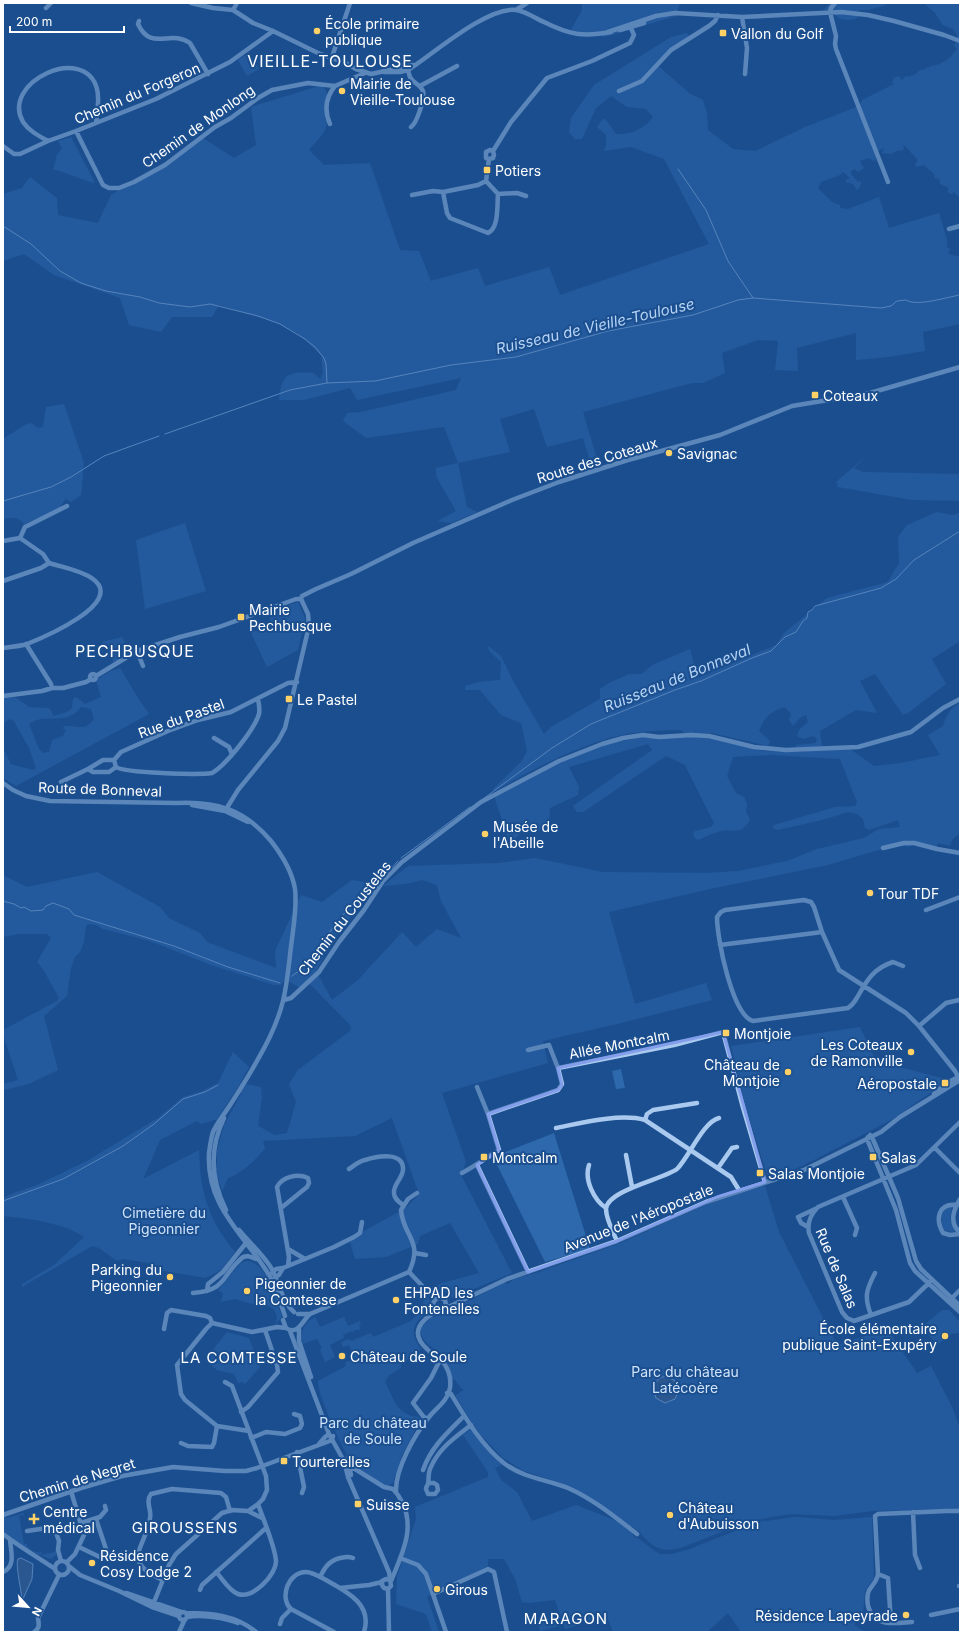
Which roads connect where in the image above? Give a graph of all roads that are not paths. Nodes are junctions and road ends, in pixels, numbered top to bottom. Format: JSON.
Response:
{"nodes":[{"id":1,"x":51,"y":3,"type":"edge"},
{"id":2,"x":191,"y":3,"type":"edge"},
{"id":3,"x":237,"y":3,"type":"edge"},
{"id":4,"x":350,"y":3,"type":"edge"},
{"id":5,"x":527,"y":3,"type":"edge"},
{"id":6,"x":835,"y":3,"type":"edge"},
{"id":7,"x":46,"y":8,"type":"dead end"},
{"id":8,"x":233,"y":9,"type":"junction"},
{"id":9,"x":516,"y":10,"type":"junction"},
{"id":10,"x":830,"y":12,"type":"junction"},
{"id":11,"x":718,"y":16,"type":"junction"},
{"id":12,"x":742,"y":17,"type":"junction"},
{"id":13,"x":139,"y":21,"type":"dead end"},
{"id":14,"x":630,"y":26,"type":"junction"},
{"id":15,"x":273,"y":31,"type":"junction"},
{"id":16,"x":960,"y":41,"type":"edge"},
{"id":17,"x":332,"y":56,"type":"junction"},
{"id":18,"x":457,"y":66,"type":"dead end"},
{"id":19,"x":408,"y":68,"type":"junction"},
{"id":20,"x":365,"y":73,"type":"junction"},
{"id":21,"x":208,"y":74,"type":"junction"},
{"id":22,"x":745,"y":74,"type":"dead end"},
{"id":23,"x":335,"y":86,"type":"junction"},
{"id":24,"x":420,"y":86,"type":"junction"},
{"id":25,"x":619,"y":91,"type":"dead end"},
{"id":26,"x":96,"y":123,"type":"junction"},
{"id":27,"x":330,"y":124,"type":"dead end"},
{"id":28,"x":411,"y":127,"type":"dead end"},
{"id":29,"x":76,"y":131,"type":"junction"},
{"id":30,"x":48,"y":141,"type":"junction"},
{"id":31,"x":3,"y":146,"type":"edge"},
{"id":32,"x":486,"y":181,"type":"junction"},
{"id":33,"x":888,"y":182,"type":"dead end"},
{"id":34,"x":443,"y":192,"type":"junction"},
{"id":35,"x":498,"y":194,"type":"junction"},
{"id":36,"x":412,"y":195,"type":"dead end"},
{"id":37,"x":526,"y":196,"type":"dead end"},
{"id":38,"x":960,"y":226,"type":"edge"},
{"id":39,"x":949,"y":229,"type":"dead end"},
{"id":40,"x":960,"y":367,"type":"edge"},
{"id":41,"x":67,"y":506,"type":"dead end"},
{"id":42,"x":20,"y":538,"type":"junction"},
{"id":43,"x":3,"y":541,"type":"edge"},
{"id":44,"x":50,"y":563,"type":"junction"},
{"id":45,"x":3,"y":580,"type":"edge"},
{"id":46,"x":301,"y":599,"type":"junction"},
{"id":47,"x":26,"y":644,"type":"junction"},
{"id":48,"x":3,"y":648,"type":"edge"},
{"id":49,"x":137,"y":651,"type":"junction"},
{"id":50,"x":143,"y":666,"type":"dead end"},
{"id":51,"x":297,"y":682,"type":"junction"},
{"id":52,"x":284,"y":686,"type":"junction"},
{"id":53,"x":52,"y":688,"type":"junction"},
{"id":54,"x":295,"y":689,"type":"junction"},
{"id":55,"x":3,"y":696,"type":"edge"},
{"id":56,"x":258,"y":699,"type":"junction"},
{"id":57,"x":960,"y":699,"type":"edge"},
{"id":58,"x":214,"y":738,"type":"dead end"},
{"id":59,"x":232,"y":754,"type":"junction"},
{"id":60,"x":114,"y":760,"type":"junction"},
{"id":61,"x":116,"y":767,"type":"junction"},
{"id":62,"x":88,"y":769,"type":"junction"},
{"id":63,"x":61,"y":782,"type":"dead end"},
{"id":64,"x":3,"y":783,"type":"edge"},
{"id":65,"x":226,"y":809,"type":"junction"},
{"id":66,"x":883,"y":848,"type":"dead end"},
{"id":67,"x":960,"y":853,"type":"edge"},
{"id":68,"x":960,"y":897,"type":"edge"},
{"id":69,"x":926,"y":910,"type":"dead end"},
{"id":70,"x":822,"y":932,"type":"junction"},
{"id":71,"x":720,"y":946,"type":"junction"},
{"id":72,"x":902,"y":966,"type":"dead end"},
{"id":73,"x":864,"y":986,"type":"junction"},
{"id":74,"x":284,"y":1000,"type":"junction"},
{"id":75,"x":960,"y":1001,"type":"edge"},
{"id":76,"x":919,"y":1026,"type":"junction"},
{"id":77,"x":528,"y":1050,"type":"dead end"},
{"id":78,"x":558,"y":1068,"type":"junction"},
{"id":79,"x":959,"y":1078,"type":"edge"},
{"id":80,"x":477,"y":1087,"type":"dead end"},
{"id":81,"x":697,"y":1103,"type":"dead end"},
{"id":82,"x":488,"y":1114,"type":"junction"},
{"id":83,"x":719,"y":1118,"type":"dead end"},
{"id":84,"x":645,"y":1120,"type":"junction"},
{"id":85,"x":960,"y":1122,"type":"edge"},
{"id":86,"x":556,"y":1128,"type":"dead end"},
{"id":87,"x":869,"y":1137,"type":"junction"},
{"id":88,"x":737,"y":1147,"type":"dead end"},
{"id":89,"x":935,"y":1148,"type":"junction"},
{"id":90,"x":691,"y":1150,"type":"junction"},
{"id":91,"x":626,"y":1155,"type":"dead end"},
{"id":92,"x":477,"y":1165,"type":"junction"},
{"id":93,"x":589,"y":1165,"type":"dead end"},
{"id":94,"x":349,"y":1168,"type":"dead end"},
{"id":95,"x":718,"y":1168,"type":"junction"},
{"id":96,"x":462,"y":1173,"type":"dead end"},
{"id":97,"x":960,"y":1173,"type":"edge"},
{"id":98,"x":886,"y":1178,"type":"junction"},
{"id":99,"x":765,"y":1182,"type":"junction"},
{"id":100,"x":632,"y":1186,"type":"junction"},
{"id":101,"x":739,"y":1190,"type":"junction"},
{"id":102,"x":417,"y":1193,"type":"dead end"},
{"id":103,"x":844,"y":1197,"type":"junction"},
{"id":104,"x":960,"y":1199,"type":"edge"},
{"id":105,"x":403,"y":1205,"type":"junction"},
{"id":106,"x":957,"y":1205,"type":"junction"},
{"id":107,"x":818,"y":1207,"type":"junction"},
{"id":108,"x":281,"y":1208,"type":"junction"},
{"id":109,"x":606,"y":1208,"type":"junction"},
{"id":110,"x":362,"y":1222,"type":"dead end"},
{"id":111,"x":808,"y":1227,"type":"junction"},
{"id":112,"x":960,"y":1234,"type":"edge"},
{"id":113,"x":855,"y":1235,"type":"dead end"},
{"id":114,"x":616,"y":1241,"type":"junction"},
{"id":115,"x":247,"y":1242,"type":"junction"},
{"id":116,"x":288,"y":1249,"type":"junction"},
{"id":117,"x":239,"y":1251,"type":"junction"},
{"id":118,"x":415,"y":1253,"type":"junction"},
{"id":119,"x":426,"y":1255,"type":"dead end"},
{"id":120,"x":248,"y":1256,"type":"junction"},
{"id":121,"x":305,"y":1259,"type":"junction"},
{"id":122,"x":258,"y":1260,"type":"junction"},
{"id":123,"x":286,"y":1267,"type":"junction"},
{"id":124,"x":273,"y":1271,"type":"junction"},
{"id":125,"x":409,"y":1272,"type":"junction"},
{"id":126,"x":528,"y":1272,"type":"junction"},
{"id":127,"x":875,"y":1273,"type":"dead end"},
{"id":128,"x":270,"y":1276,"type":"junction"},
{"id":129,"x":276,"y":1277,"type":"junction"},
{"id":130,"x":930,"y":1281,"type":"junction"},
{"id":131,"x":960,"y":1290,"type":"edge"},
{"id":132,"x":207,"y":1291,"type":"junction"},
{"id":133,"x":193,"y":1293,"type":"dead end"},
{"id":134,"x":430,"y":1294,"type":"junction"},
{"id":135,"x":438,"y":1297,"type":"junction"},
{"id":136,"x":445,"y":1300,"type":"junction"},
{"id":137,"x":950,"y":1300,"type":"junction"},
{"id":138,"x":433,"y":1303,"type":"junction"},
{"id":139,"x":454,"y":1304,"type":"junction"},
{"id":140,"x":960,"y":1306,"type":"edge"},
{"id":141,"x":442,"y":1309,"type":"junction"},
{"id":142,"x":960,"y":1312,"type":"edge"},
{"id":143,"x":296,"y":1313,"type":"junction"},
{"id":144,"x":310,"y":1314,"type":"junction"},
{"id":145,"x":871,"y":1315,"type":"junction"},
{"id":146,"x":284,"y":1318,"type":"junction"},
{"id":147,"x":302,"y":1323,"type":"junction"},
{"id":148,"x":212,"y":1324,"type":"junction"},
{"id":149,"x":277,"y":1327,"type":"junction"},
{"id":150,"x":164,"y":1329,"type":"dead end"},
{"id":151,"x":299,"y":1329,"type":"junction"},
{"id":152,"x":266,"y":1330,"type":"junction"},
{"id":153,"x":288,"y":1330,"type":"junction"},
{"id":154,"x":440,"y":1360,"type":"junction"},
{"id":155,"x":225,"y":1382,"type":"dead end"},
{"id":156,"x":448,"y":1393,"type":"junction"},
{"id":157,"x":242,"y":1412,"type":"junction"},
{"id":158,"x":294,"y":1414,"type":"dead end"},
{"id":159,"x":464,"y":1416,"type":"junction"},
{"id":160,"x":427,"y":1419,"type":"junction"},
{"id":161,"x":471,"y":1425,"type":"junction"},
{"id":162,"x":217,"y":1426,"type":"junction"},
{"id":163,"x":249,"y":1431,"type":"junction"},
{"id":164,"x":331,"y":1437,"type":"junction"},
{"id":165,"x":251,"y":1438,"type":"junction"},
{"id":166,"x":181,"y":1443,"type":"dead end"},
{"id":167,"x":297,"y":1452,"type":"junction"},
{"id":168,"x":261,"y":1466,"type":"junction"},
{"id":169,"x":348,"y":1470,"type":"junction"},
{"id":170,"x":423,"y":1470,"type":"dead end"},
{"id":171,"x":429,"y":1483,"type":"dead end"},
{"id":172,"x":71,"y":1491,"type":"junction"},
{"id":173,"x":396,"y":1492,"type":"junction"},
{"id":174,"x":302,"y":1493,"type":"dead end"},
{"id":175,"x":258,"y":1504,"type":"junction"},
{"id":176,"x":105,"y":1506,"type":"dead end"},
{"id":177,"x":230,"y":1511,"type":"junction"},
{"id":178,"x":248,"y":1511,"type":"junction"},
{"id":179,"x":913,"y":1512,"type":"junction"},
{"id":180,"x":960,"y":1512,"type":"edge"},
{"id":181,"x":4,"y":1514,"type":"edge"},
{"id":182,"x":262,"y":1518,"type":"junction"},
{"id":183,"x":96,"y":1519,"type":"junction"},
{"id":184,"x":81,"y":1523,"type":"junction"},
{"id":185,"x":266,"y":1528,"type":"junction"},
{"id":186,"x":27,"y":1531,"type":"dead end"},
{"id":187,"x":3,"y":1534,"type":"edge"},
{"id":188,"x":637,"y":1534,"type":"dead end"},
{"id":189,"x":10,"y":1540,"type":"junction"},
{"id":190,"x":79,"y":1546,"type":"junction"},
{"id":191,"x":22,"y":1549,"type":"junction"},
{"id":192,"x":11,"y":1558,"type":"junction"},
{"id":193,"x":353,"y":1558,"type":"dead end"},
{"id":194,"x":400,"y":1558,"type":"junction"},
{"id":195,"x":45,"y":1562,"type":"junction"},
{"id":196,"x":59,"y":1562,"type":"junction"},
{"id":197,"x":67,"y":1562,"type":"junction"},
{"id":198,"x":70,"y":1567,"type":"junction"},
{"id":199,"x":387,"y":1567,"type":"junction"},
{"id":200,"x":920,"y":1568,"type":"dead end"},
{"id":201,"x":55,"y":1569,"type":"junction"},
{"id":202,"x":3,"y":1572,"type":"edge"},
{"id":203,"x":216,"y":1572,"type":"junction"},
{"id":204,"x":67,"y":1574,"type":"junction"},
{"id":205,"x":878,"y":1574,"type":"junction"},
{"id":206,"x":59,"y":1575,"type":"junction"},
{"id":207,"x":80,"y":1575,"type":"junction"},
{"id":208,"x":320,"y":1577,"type":"junction"},
{"id":209,"x":163,"y":1580,"type":"junction"},
{"id":210,"x":390,"y":1580,"type":"junction"},
{"id":211,"x":383,"y":1581,"type":"junction"},
{"id":212,"x":369,"y":1585,"type":"junction"},
{"id":213,"x":357,"y":1586,"type":"junction"},
{"id":214,"x":340,"y":1588,"type":"junction"},
{"id":215,"x":386,"y":1588,"type":"junction"},
{"id":216,"x":200,"y":1590,"type":"dead end"},
{"id":217,"x":433,"y":1594,"type":"junction"},
{"id":218,"x":353,"y":1597,"type":"junction"},
{"id":219,"x":152,"y":1605,"type":"junction"},
{"id":220,"x":292,"y":1609,"type":"junction"},
{"id":221,"x":960,"y":1609,"type":"edge"},
{"id":222,"x":183,"y":1616,"type":"junction"},
{"id":223,"x":931,"y":1616,"type":"dead end"},
{"id":224,"x":912,"y":1622,"type":"dead end"},
{"id":225,"x":891,"y":1623,"type":"junction"},
{"id":226,"x":280,"y":1624,"type":"dead end"},
{"id":227,"x":324,"y":1629,"type":"edge"},
{"id":228,"x":506,"y":1630,"type":"edge"},
{"id":229,"x":180,"y":1631,"type":"edge"},
{"id":230,"x":34,"y":1632,"type":"edge"},
{"id":231,"x":252,"y":1632,"type":"edge"},
{"id":232,"x":256,"y":1632,"type":"edge"},
{"id":233,"x":334,"y":1632,"type":"edge"},
{"id":234,"x":364,"y":1632,"type":"edge"},
{"id":235,"x":388,"y":1632,"type":"edge"},
{"id":236,"x":446,"y":1632,"type":"edge"}],
"edges":[{"from":1,"to":7,"type":"street"},
{"from":2,"to":8,"type":"street"},
{"from":3,"to":8,"type":"street"},
{"from":4,"to":17,"type":"street"},
{"from":5,"to":9,"type":"street"},
{"from":6,"to":10,"type":"street"},
{"from":8,"to":15,"type":"street"},
{"from":9,"to":14,"type":"street"},
{"from":9,"to":19,"type":"street"},
{"from":10,"to":12,"type":"street"},
{"from":10,"to":16,"type":"street"},
{"from":10,"to":33,"type":"street"},
{"from":11,"to":12,"type":"street"},
{"from":11,"to":14,"type":"street"},
{"from":11,"to":25,"type":"street"},
{"from":12,"to":22,"type":"street"},
{"from":13,"to":21,"type":"street"},
{"from":14,"to":32,"type":"street"},
{"from":15,"to":17,"type":"street"},
{"from":15,"to":21,"type":"street","name":"Chemin du Forgeron"},
{"from":17,"to":20,"type":"street"},
{"from":18,"to":24,"type":"street"},
{"from":19,"to":20,"type":"street"},
{"from":19,"to":24,"type":"street"},
{"from":20,"to":23,"type":"street","name":"Chemin de Monlong"},
{"from":21,"to":26,"type":"street","name":"Chemin du Forgeron"},
{"from":23,"to":27,"type":"street"},
{"from":23,"to":29,"type":"street","name":"Chemin de Monlong"},
{"from":24,"to":28,"type":"street"},
{"from":26,"to":29,"type":"street","name":"Chemin du Forgeron"},
{"from":26,"to":30,"type":"street"},
{"from":29,"to":30,"type":"street","name":"Chemin du Forgeron"},
{"from":30,"to":31,"type":"street","name":"Chemin du Forgeron"},
{"from":32,"to":34,"type":"street"},
{"from":32,"to":35,"type":"street"},
{"from":34,"to":35,"type":"street"},
{"from":34,"to":36,"type":"street"},
{"from":35,"to":37,"type":"street"},
{"from":38,"to":39,"type":"street"},
{"from":40,"to":46,"type":"street","name":"Route des Coteaux"},
{"from":41,"to":42,"type":"street"},
{"from":42,"to":43,"type":"street"},
{"from":42,"to":44,"type":"street"},
{"from":44,"to":45,"type":"street"},
{"from":44,"to":47,"type":"street"},
{"from":46,"to":49,"type":"street","name":"Route des Coteaux"},
{"from":46,"to":51,"type":"street"},
{"from":47,"to":48,"type":"street"},
{"from":47,"to":53,"type":"street"},
{"from":49,"to":50,"type":"street"},
{"from":49,"to":53,"type":"street","name":"Route des Coteaux"},
{"from":51,"to":52,"type":"street","name":"Rue du Pastel"},
{"from":51,"to":54,"type":"street"},
{"from":52,"to":54,"type":"street"},
{"from":52,"to":56,"type":"street","name":"Rue du Pastel"},
{"from":53,"to":55,"type":"street"},
{"from":54,"to":65,"type":"street"},
{"from":56,"to":59,"type":"street"},
{"from":56,"to":60,"type":"street","name":"Rue du Pastel"},
{"from":57,"to":74,"type":"street","name":"Chemin du Coustelas"},
{"from":58,"to":59,"type":"street"},
{"from":59,"to":61,"type":"street"},
{"from":60,"to":61,"type":"street"},
{"from":60,"to":62,"type":"street","name":"Rue du Pastel"},
{"from":61,"to":62,"type":"street"},
{"from":62,"to":63,"type":"street","name":"Rue du Pastel"},
{"from":64,"to":65,"type":"street","name":"Route de Bonneval"},
{"from":65,"to":74,"type":"street","name":"Route de Bonneval"},
{"from":66,"to":67,"type":"street"},
{"from":68,"to":69,"type":"street"},
{"from":70,"to":71,"type":"street"},
{"from":70,"to":71,"type":"street"},
{"from":70,"to":73,"type":"street"},
{"from":71,"to":73,"type":"street"},
{"from":72,"to":73,"type":"street"},
{"from":73,"to":76,"type":"street"},
{"from":74,"to":115,"type":"street","name":"Route de Bonneval"},
{"from":75,"to":76,"type":"street"},
{"from":76,"to":79,"type":"street"},
{"from":77,"to":78,"type":"street"},
{"from":78,"to":82,"type":"street","name":"Allée Montcalm"},
{"from":78,"to":99,"type":"street","name":"Allée Montcalm"},
{"from":79,"to":87,"type":"street","name":"Avenue de l'Aéropostale"},
{"from":80,"to":82,"type":"street"},
{"from":81,"to":84,"type":"street"},
{"from":82,"to":92,"type":"street"},
{"from":83,"to":90,"type":"street"},
{"from":84,"to":86,"type":"street"},
{"from":84,"to":90,"type":"street"},
{"from":85,"to":89,"type":"street","name":"Rue de Salas"},
{"from":87,"to":98,"type":"street"},
{"from":87,"to":99,"type":"street","name":"Avenue de l'Aéropostale"},
{"from":88,"to":95,"type":"street"},
{"from":89,"to":97,"type":"street"},
{"from":89,"to":98,"type":"street","name":"Rue de Salas"},
{"from":90,"to":95,"type":"street"},
{"from":90,"to":100,"type":"street"},
{"from":91,"to":100,"type":"street"},
{"from":92,"to":96,"type":"street"},
{"from":92,"to":126,"type":"street"},
{"from":93,"to":109,"type":"street"},
{"from":94,"to":105,"type":"street"},
{"from":95,"to":101,"type":"street"},
{"from":98,"to":103,"type":"street","name":"Rue de Salas"},
{"from":98,"to":130,"type":"street"},
{"from":99,"to":101,"type":"street","name":"Avenue de l'Aéropostale"},
{"from":100,"to":109,"type":"street"},
{"from":101,"to":114,"type":"street","name":"Avenue de l'Aéropostale"},
{"from":102,"to":105,"type":"street"},
{"from":103,"to":107,"type":"street","name":"Rue de Salas"},
{"from":103,"to":113,"type":"street"},
{"from":104,"to":106,"type":"street"},
{"from":105,"to":118,"type":"street"},
{"from":106,"to":112,"type":"street"},
{"from":106,"to":112,"type":"street"},
{"from":107,"to":111,"type":"street","name":"Rue de Salas"},
{"from":107,"to":111,"type":"street"},
{"from":108,"to":108,"type":"street"},
{"from":108,"to":116,"type":"street"},
{"from":109,"to":114,"type":"street"},
{"from":110,"to":121,"type":"street"},
{"from":111,"to":145,"type":"street","name":"Rue de Salas"},
{"from":114,"to":126,"type":"street","name":"Avenue de l'Aéropostale"},
{"from":115,"to":117,"type":"street"},
{"from":115,"to":122,"type":"street"},
{"from":115,"to":124,"type":"street"},
{"from":116,"to":121,"type":"street"},
{"from":116,"to":123,"type":"street"},
{"from":117,"to":120,"type":"street"},
{"from":117,"to":132,"type":"street"},
{"from":118,"to":119,"type":"street"},
{"from":118,"to":125,"type":"street"},
{"from":120,"to":122,"type":"street"},
{"from":120,"to":132,"type":"street"},
{"from":121,"to":123,"type":"street"},
{"from":122,"to":128,"type":"street"},
{"from":123,"to":124,"type":"street"},
{"from":123,"to":129,"type":"street"},
{"from":124,"to":128,"type":"street"},
{"from":124,"to":129,"type":"street"},
{"from":125,"to":134,"type":"street"},
{"from":125,"to":144,"type":"street"},
{"from":126,"to":139,"type":"street","name":"Avenue de l'Aéropostale"},
{"from":127,"to":145,"type":"street"},
{"from":128,"to":129,"type":"street"},
{"from":128,"to":146,"type":"street"},
{"from":129,"to":143,"type":"street"},
{"from":130,"to":137,"type":"street"},
{"from":130,"to":145,"type":"street","name":"Rue de Salas"},
{"from":131,"to":137,"type":"street"},
{"from":132,"to":133,"type":"street"},
{"from":134,"to":135,"type":"street"},
{"from":134,"to":138,"type":"street"},
{"from":135,"to":136,"type":"street"},
{"from":135,"to":138,"type":"street"},
{"from":136,"to":139,"type":"street"},
{"from":136,"to":141,"type":"street"},
{"from":137,"to":140,"type":"street"},
{"from":137,"to":142,"type":"street"},
{"from":138,"to":141,"type":"street"},
{"from":139,"to":141,"type":"street","name":"Avenue de l'Aéropostale"},
{"from":141,"to":154,"type":"street","name":"Avenue de l'Aéropostale"},
{"from":143,"to":144,"type":"street"},
{"from":143,"to":146,"type":"street"},
{"from":143,"to":147,"type":"street"},
{"from":144,"to":147,"type":"street"},
{"from":146,"to":149,"type":"street"},
{"from":146,"to":153,"type":"street"},
{"from":147,"to":151,"type":"street"},
{"from":148,"to":150,"type":"street"},
{"from":148,"to":152,"type":"street"},
{"from":148,"to":162,"type":"street"},
{"from":149,"to":152,"type":"street"},
{"from":149,"to":153,"type":"street"},
{"from":151,"to":153,"type":"street"},
{"from":151,"to":164,"type":"street"},
{"from":152,"to":157,"type":"street"},
{"from":153,"to":164,"type":"street"},
{"from":154,"to":156,"type":"street","name":"Avenue de l'Aéropostale"},
{"from":154,"to":160,"type":"street"},
{"from":155,"to":157,"type":"street"},
{"from":156,"to":159,"type":"street"},
{"from":156,"to":160,"type":"street"},
{"from":157,"to":163,"type":"street"},
{"from":158,"to":165,"type":"street"},
{"from":159,"to":161,"type":"street"},
{"from":159,"to":170,"type":"street"},
{"from":160,"to":173,"type":"street"},
{"from":161,"to":171,"type":"street"},
{"from":161,"to":188,"type":"street"},
{"from":162,"to":163,"type":"street"},
{"from":162,"to":166,"type":"street"},
{"from":163,"to":165,"type":"street"},
{"from":164,"to":167,"type":"street","name":"Chemin de Negret"},
{"from":164,"to":169,"type":"street"},
{"from":165,"to":168,"type":"street"},
{"from":167,"to":168,"type":"street","name":"Chemin de Negret"},
{"from":167,"to":174,"type":"street"},
{"from":168,"to":172,"type":"street","name":"Chemin de Negret"},
{"from":168,"to":175,"type":"street"},
{"from":169,"to":173,"type":"street"},
{"from":169,"to":199,"type":"street"},
{"from":172,"to":181,"type":"street","name":"Chemin de Negret"},
{"from":172,"to":184,"type":"street"},
{"from":173,"to":194,"type":"street"},
{"from":175,"to":178,"type":"street"},
{"from":175,"to":182,"type":"street"},
{"from":176,"to":183,"type":"street"},
{"from":177,"to":178,"type":"street"},
{"from":177,"to":209,"type":"street"},
{"from":177,"to":209,"type":"street"},
{"from":178,"to":182,"type":"street"},
{"from":179,"to":180,"type":"street"},
{"from":179,"to":200,"type":"street"},
{"from":179,"to":205,"type":"street"},
{"from":182,"to":185,"type":"street"},
{"from":183,"to":184,"type":"street"},
{"from":183,"to":190,"type":"street"},
{"from":184,"to":190,"type":"street"},
{"from":185,"to":203,"type":"street"},
{"from":185,"to":203,"type":"street"},
{"from":186,"to":196,"type":"street"},
{"from":187,"to":189,"type":"street"},
{"from":189,"to":191,"type":"street"},
{"from":189,"to":192,"type":"street"},
{"from":190,"to":197,"type":"street"},
{"from":191,"to":192,"type":"street"},
{"from":191,"to":195,"type":"street"},
{"from":192,"to":202,"type":"street"},
{"from":193,"to":208,"type":"street"},
{"from":194,"to":210,"type":"street"},
{"from":194,"to":217,"type":"street"},
{"from":195,"to":196,"type":"street"},
{"from":195,"to":201,"type":"street"},
{"from":196,"to":197,"type":"street"},
{"from":196,"to":201,"type":"street"},
{"from":197,"to":198,"type":"street"},
{"from":198,"to":204,"type":"street"},
{"from":198,"to":207,"type":"street"},
{"from":199,"to":210,"type":"street"},
{"from":199,"to":211,"type":"street"},
{"from":201,"to":206,"type":"street"},
{"from":203,"to":216,"type":"street"},
{"from":204,"to":206,"type":"street"},
{"from":204,"to":207,"type":"street"},
{"from":205,"to":225,"type":"street"},
{"from":205,"to":225,"type":"street"},
{"from":206,"to":230,"type":"street"},
{"from":207,"to":219,"type":"street"},
{"from":208,"to":214,"type":"street"},
{"from":208,"to":220,"type":"street"},
{"from":209,"to":219,"type":"street"},
{"from":210,"to":211,"type":"street"},
{"from":210,"to":215,"type":"street"},
{"from":211,"to":212,"type":"street"},
{"from":211,"to":215,"type":"street"},
{"from":212,"to":213,"type":"street"},
{"from":212,"to":215,"type":"street"},
{"from":213,"to":214,"type":"street"},
{"from":213,"to":218,"type":"street"},
{"from":214,"to":218,"type":"street"},
{"from":215,"to":235,"type":"street"},
{"from":217,"to":228,"type":"street"},
{"from":217,"to":236,"type":"street"},
{"from":218,"to":234,"type":"street"},
{"from":219,"to":222,"type":"street"},
{"from":220,"to":226,"type":"street"},
{"from":220,"to":227,"type":"street"},
{"from":221,"to":223,"type":"street"},
{"from":222,"to":229,"type":"street"},
{"from":222,"to":231,"type":"street"},
{"from":222,"to":232,"type":"street"},
{"from":224,"to":225,"type":"street"},
{"from":227,"to":233,"type":"street"}]}
